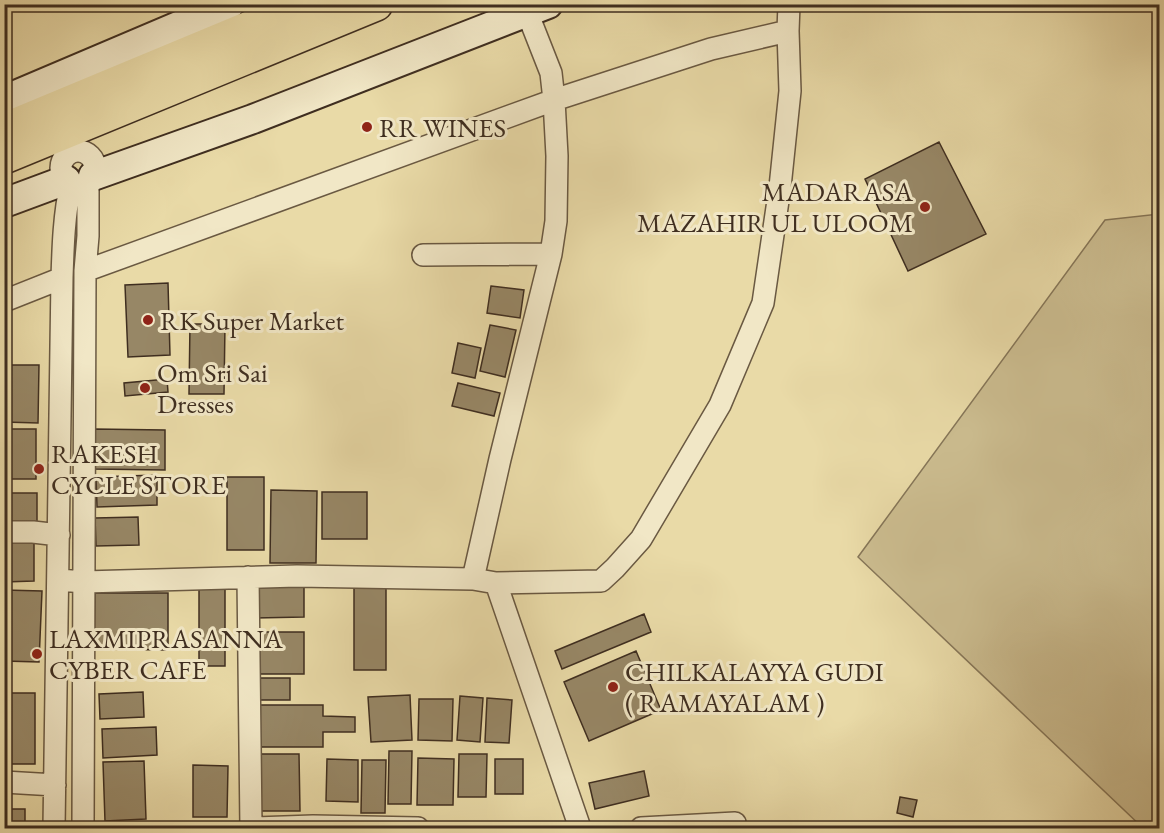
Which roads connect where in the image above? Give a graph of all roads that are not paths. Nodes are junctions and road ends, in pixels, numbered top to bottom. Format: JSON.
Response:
{"nodes":[{"id":1,"x":230,"y":4,"type":"edge"},
{"id":2,"x":307,"y":4,"type":"edge"},
{"id":3,"x":376,"y":4,"type":"edge"},
{"id":4,"x":789,"y":4,"type":"edge"},
{"id":5,"x":537,"y":8,"type":"edge"},
{"id":6,"x":788,"y":31,"type":"junction"},
{"id":7,"x":4,"y":100,"type":"edge"},
{"id":8,"x":554,"y":100,"type":"junction"},
{"id":9,"x":67,"y":116,"type":"junction"},
{"id":10,"x":4,"y":130,"type":"edge"},
{"id":11,"x":4,"y":157,"type":"edge"},
{"id":12,"x":79,"y":180,"type":"junction"},
{"id":13,"x":4,"y":203,"type":"edge"},
{"id":14,"x":550,"y":254,"type":"junction"},
{"id":15,"x":423,"y":255,"type":"dead end"},
{"id":16,"x":85,"y":271,"type":"junction"},
{"id":17,"x":62,"y":278,"type":"junction"},
{"id":18,"x":4,"y":300,"type":"edge"},
{"id":19,"x":4,"y":532,"type":"edge"},
{"id":20,"x":59,"y":535,"type":"junction"},
{"id":21,"x":248,"y":577,"type":"junction"},
{"id":22,"x":473,"y":579,"type":"junction"},
{"id":23,"x":59,"y":580,"type":"junction"},
{"id":24,"x":84,"y":582,"type":"junction"},
{"id":25,"x":496,"y":583,"type":"junction"},
{"id":26,"x":4,"y":782,"type":"edge"},
{"id":27,"x":55,"y":785,"type":"junction"},
{"id":28,"x":735,"y":823,"type":"dead end"},
{"id":29,"x":54,"y":828,"type":"edge"},
{"id":30,"x":83,"y":828,"type":"edge"},
{"id":31,"x":253,"y":828,"type":"edge"},
{"id":32,"x":418,"y":828,"type":"edge"},
{"id":33,"x":580,"y":828,"type":"edge"},
{"id":34,"x":640,"y":828,"type":"edge"}],
"edges":[{"from":1,"to":9,"type":"street"},
{"from":2,"to":9,"type":"highway"},
{"from":3,"to":9,"type":"highway"},
{"from":4,"to":6,"type":"street"},
{"from":5,"to":8,"type":"street"},
{"from":5,"to":12,"type":"street"},
{"from":6,"to":8,"type":"street"},
{"from":6,"to":25,"type":"street"},
{"from":7,"to":9,"type":"street"},
{"from":8,"to":14,"type":"street"},
{"from":8,"to":16,"type":"street"},
{"from":9,"to":10,"type":"highway"},
{"from":9,"to":11,"type":"highway"},
{"from":9,"to":12,"type":"street"},
{"from":12,"to":13,"type":"street"},
{"from":12,"to":16,"type":"street"},
{"from":12,"to":17,"type":"street"},
{"from":14,"to":15,"type":"street"},
{"from":14,"to":22,"type":"street"},
{"from":16,"to":24,"type":"street"},
{"from":17,"to":18,"type":"street"},
{"from":17,"to":20,"type":"street"},
{"from":19,"to":20,"type":"street"},
{"from":20,"to":23,"type":"street"},
{"from":21,"to":22,"type":"street"},
{"from":21,"to":24,"type":"street"},
{"from":21,"to":31,"type":"street"},
{"from":22,"to":25,"type":"street"},
{"from":23,"to":24,"type":"street"},
{"from":23,"to":27,"type":"street"},
{"from":24,"to":30,"type":"street"},
{"from":25,"to":33,"type":"street"},
{"from":26,"to":27,"type":"street"},
{"from":27,"to":29,"type":"street"},
{"from":28,"to":34,"type":"street"},
{"from":31,"to":32,"type":"street"}]}
